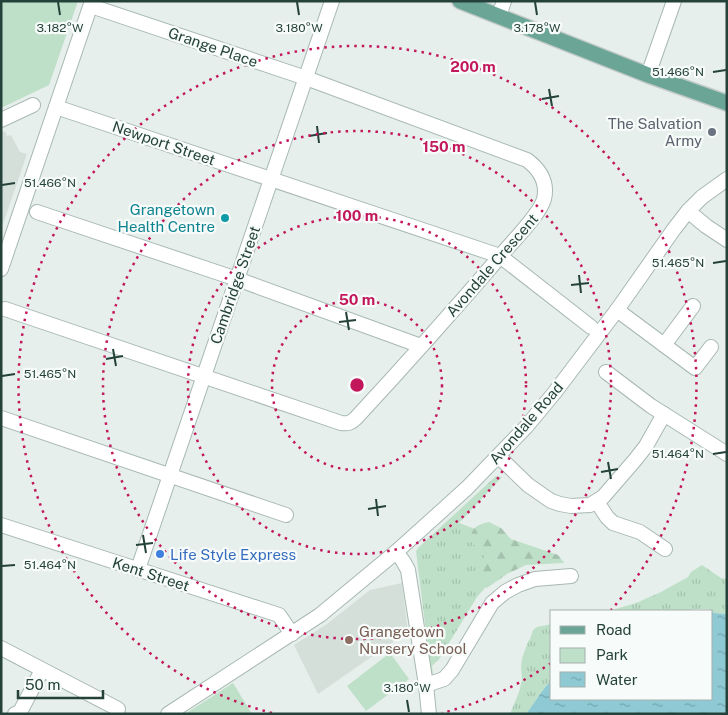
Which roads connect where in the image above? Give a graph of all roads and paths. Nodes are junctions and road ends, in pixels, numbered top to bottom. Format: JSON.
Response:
{"nodes":[{"id":1,"x":332,"y":1,"type":"edge"},
{"id":2,"x":460,"y":1,"type":"edge"},
{"id":3,"x":504,"y":1,"type":"edge"},
{"id":4,"x":674,"y":1,"type":"edge"},
{"id":5,"x":92,"y":4,"type":"edge"},
{"id":6,"x":499,"y":16,"type":"junction"},
{"id":7,"x":648,"y":74,"type":"junction"},
{"id":8,"x":306,"y":78,"type":"junction"},
{"id":9,"x":727,"y":103,"type":"edge"},
{"id":10,"x":33,"y":105,"type":"dead end"},
{"id":11,"x":56,"y":107,"type":"junction"},
{"id":12,"x":1,"y":120,"type":"edge"},
{"id":13,"x":727,"y":179,"type":"edge"},
{"id":14,"x":272,"y":180,"type":"junction"},
{"id":15,"x":688,"y":211,"type":"junction"},
{"id":16,"x":37,"y":212,"type":"dead end"},
{"id":17,"x":727,"y":240,"type":"edge"},
{"id":18,"x":5,"y":243,"type":"edge"},
{"id":19,"x":500,"y":256,"type":"junction"},
{"id":20,"x":1,"y":269,"type":"edge"},
{"id":21,"x":237,"y":279,"type":"junction"},
{"id":22,"x":693,"y":306,"type":"dead end"},
{"id":23,"x":5,"y":309,"type":"dead end"},
{"id":24,"x":617,"y":310,"type":"junction"},
{"id":25,"x":586,"y":324,"type":"dead end"},
{"id":26,"x":664,"y":345,"type":"junction"},
{"id":27,"x":421,"y":346,"type":"junction"},
{"id":28,"x":711,"y":347,"type":"dead end"},
{"id":29,"x":204,"y":377,"type":"junction"},
{"id":30,"x":607,"y":378,"type":"dead end"},
{"id":31,"x":664,"y":414,"type":"junction"},
{"id":32,"x":1,"y":418,"type":"edge"},
{"id":33,"x":727,"y":454,"type":"edge"},
{"id":34,"x":498,"y":456,"type":"junction"},
{"id":35,"x":170,"y":476,"type":"junction"},
{"id":36,"x":597,"y":502,"type":"junction"},
{"id":37,"x":286,"y":515,"type":"dead end"},
{"id":38,"x":1,"y":525,"type":"edge"},
{"id":39,"x":665,"y":549,"type":"dead end"},
{"id":40,"x":396,"y":552,"type":"junction"},
{"id":41,"x":138,"y":569,"type":"junction"},
{"id":42,"x":571,"y":576,"type":"dead end"},
{"id":43,"x":292,"y":634,"type":"junction"},
{"id":44,"x":1,"y":648,"type":"edge"},
{"id":45,"x":42,"y":670,"type":"junction"},
{"id":46,"x":426,"y":685,"type":"junction"},
{"id":47,"x":118,"y":709,"type":"dead end"},
{"id":48,"x":15,"y":714,"type":"edge"},
{"id":49,"x":168,"y":714,"type":"edge"},
{"id":50,"x":429,"y":714,"type":"edge"}],
"edges":[{"from":1,"to":8,"type":"street","name":"Cambridge Street"},
{"from":2,"to":6,"type":"main road"},
{"from":3,"to":6,"type":"street"},
{"from":4,"to":7,"type":"street"},
{"from":5,"to":8,"type":"street","name":"Grange Place"},
{"from":5,"to":11,"type":"street"},
{"from":6,"to":7,"type":"main road"},
{"from":7,"to":9,"type":"main road"},
{"from":8,"to":14,"type":"street","name":"Cambridge Street"},
{"from":8,"to":19,"type":"street","name":"Avondale Crescent"},
{"from":10,"to":12,"type":"street"},
{"from":11,"to":14,"type":"street","name":"Newport Street"},
{"from":11,"to":18,"type":"street"},
{"from":13,"to":15,"type":"street","name":"Avondale Road"},
{"from":14,"to":19,"type":"street","name":"Newport Street"},
{"from":14,"to":21,"type":"street","name":"Cambridge Street"},
{"from":15,"to":17,"type":"street"},
{"from":15,"to":24,"type":"street","name":"Avondale Road"},
{"from":16,"to":21,"type":"street"},
{"from":18,"to":20,"type":"street"},
{"from":19,"to":25,"type":"street","name":"Newport Street"},
{"from":19,"to":27,"type":"street","name":"Avondale Crescent"},
{"from":21,"to":27,"type":"street"},
{"from":21,"to":29,"type":"street","name":"Cambridge Street"},
{"from":22,"to":26,"type":"street"},
{"from":23,"to":29,"type":"street"},
{"from":24,"to":26,"type":"street"},
{"from":24,"to":34,"type":"street","name":"Avondale Road"},
{"from":26,"to":28,"type":"street"},
{"from":27,"to":29,"type":"street","name":"Avondale Crescent"},
{"from":29,"to":35,"type":"street","name":"Cambridge Street"},
{"from":30,"to":31,"type":"street"},
{"from":31,"to":33,"type":"street"},
{"from":31,"to":36,"type":"street"},
{"from":32,"to":35,"type":"street"},
{"from":34,"to":36,"type":"street"},
{"from":34,"to":40,"type":"street","name":"Avondale Road"},
{"from":35,"to":37,"type":"street"},
{"from":35,"to":41,"type":"street","name":"Cambridge Street"},
{"from":36,"to":39,"type":"street"},
{"from":38,"to":41,"type":"street","name":"Kent Street"},
{"from":40,"to":43,"type":"street","name":"Avondale Road"},
{"from":40,"to":46,"type":"street"},
{"from":41,"to":43,"type":"street","name":"Kent Street"},
{"from":42,"to":46,"type":"street"},
{"from":43,"to":49,"type":"street","name":"Avondale Road"},
{"from":44,"to":45,"type":"street"},
{"from":45,"to":47,"type":"street"},
{"from":45,"to":48,"type":"street"},
{"from":46,"to":50,"type":"street"}]}
